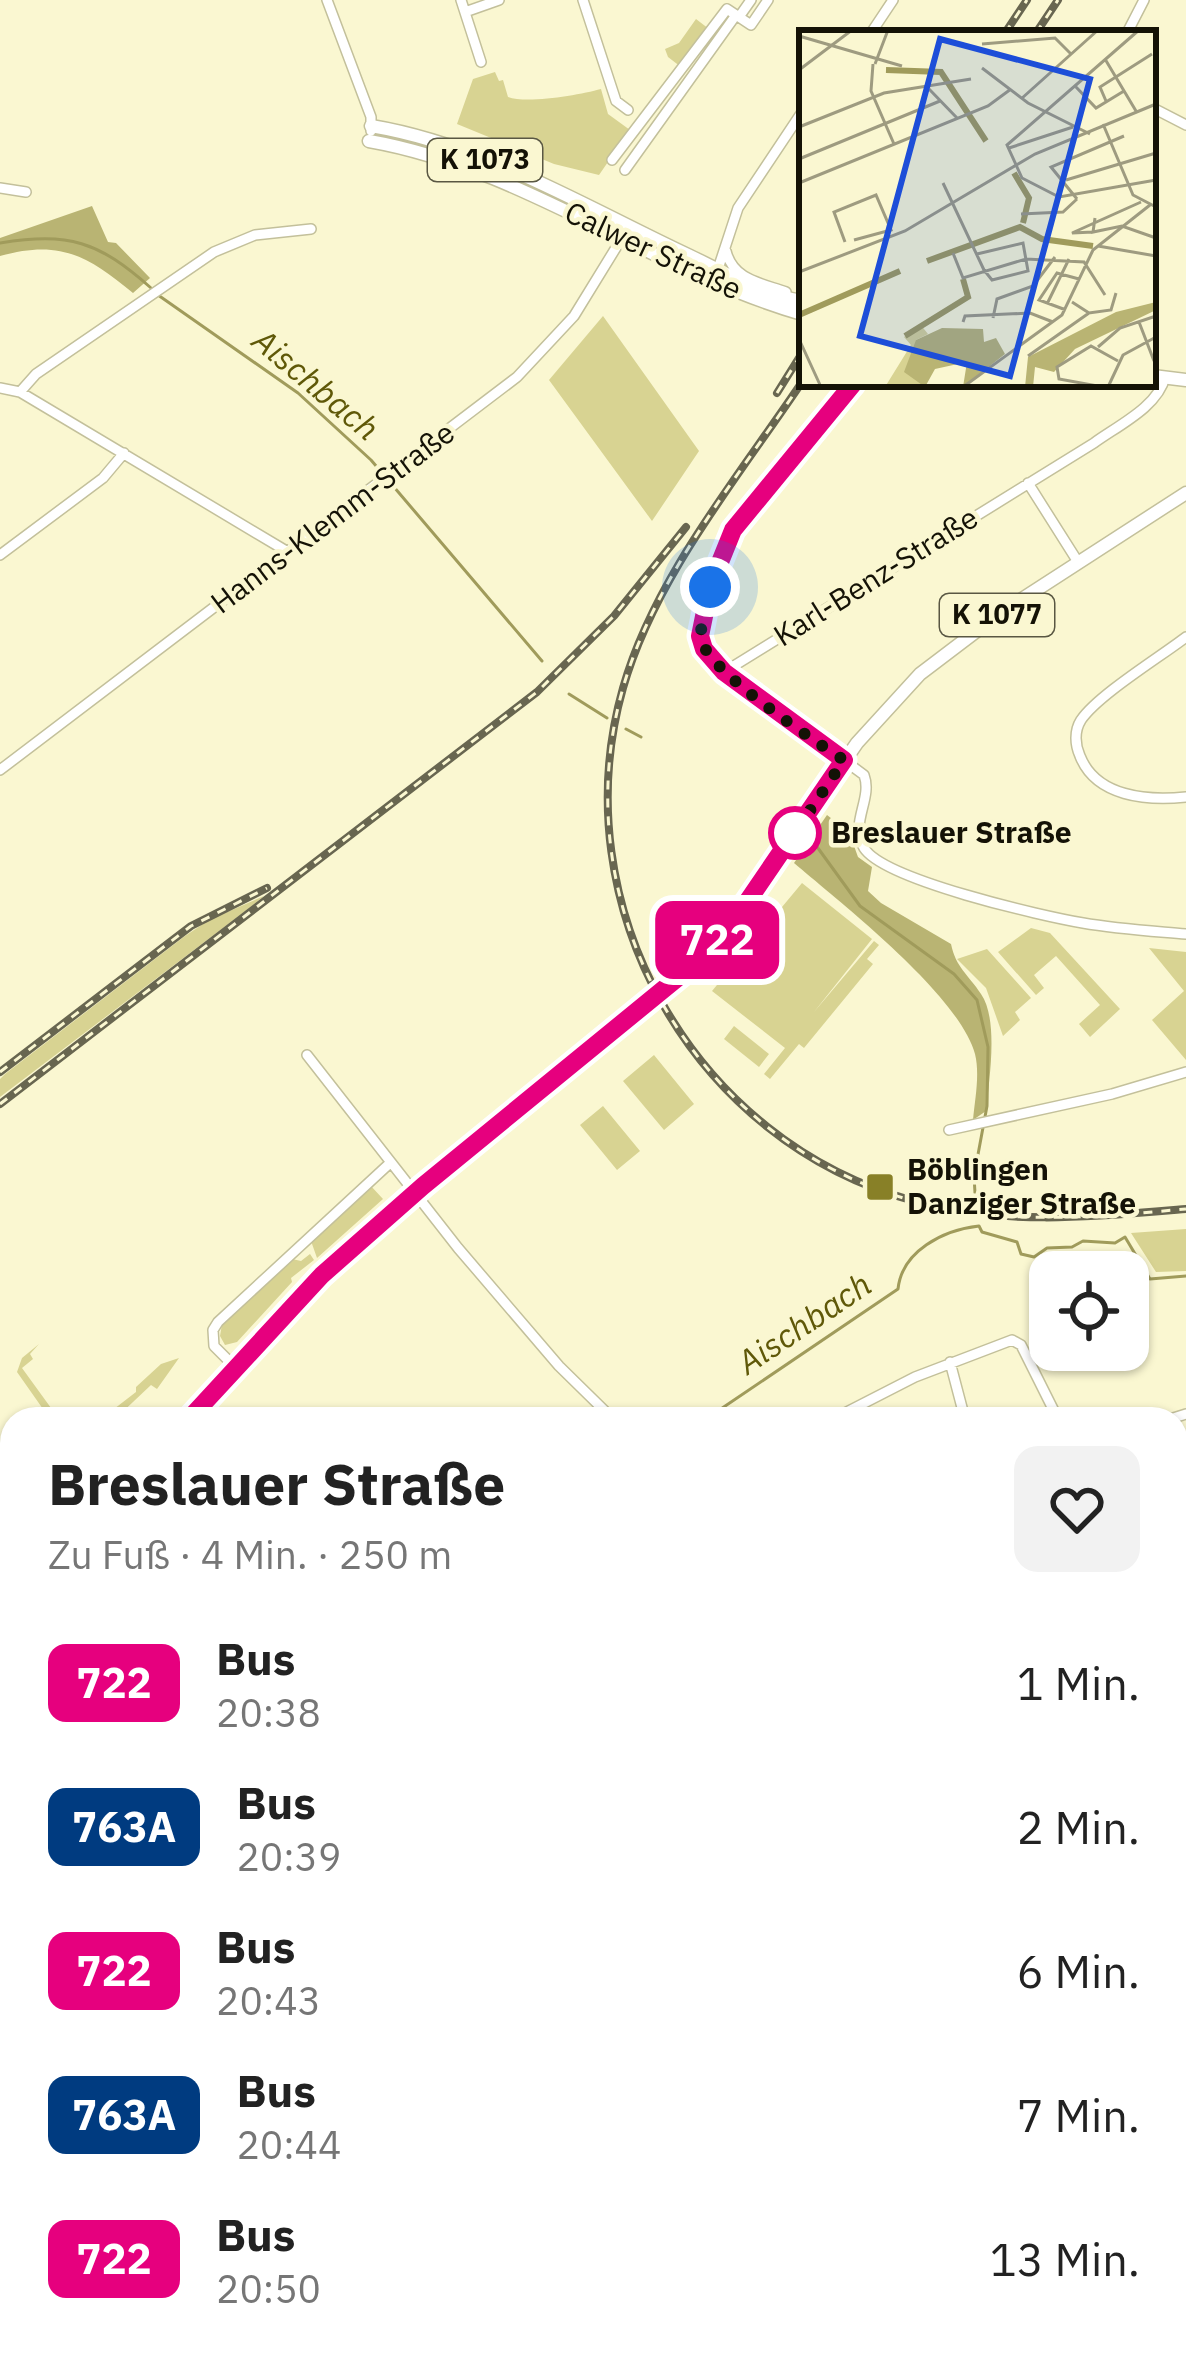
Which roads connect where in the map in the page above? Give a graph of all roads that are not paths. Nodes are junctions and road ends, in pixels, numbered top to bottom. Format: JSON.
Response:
{"nodes":[{"id":1,"x":327,"y":0,"type":"edge"},
{"id":2,"x":461,"y":0,"type":"edge"},
{"id":3,"x":499,"y":0,"type":"edge"},
{"id":4,"x":584,"y":0,"type":"edge"},
{"id":5,"x":751,"y":0,"type":"edge"},
{"id":6,"x":768,"y":0,"type":"edge"},
{"id":7,"x":893,"y":0,"type":"edge"},
{"id":8,"x":1144,"y":0,"type":"edge"},
{"id":9,"x":466,"y":12,"type":"junction"},
{"id":10,"x":738,"y":16,"type":"junction"},
{"id":11,"x":873,"y":30,"type":"edge"},
{"id":12,"x":1129,"y":30,"type":"edge"},
{"id":13,"x":481,"y":62,"type":"dead end"},
{"id":14,"x":628,"y":110,"type":"dead end"},
{"id":15,"x":1156,"y":110,"type":"edge"},
{"id":16,"x":799,"y":116,"type":"edge"},
{"id":17,"x":1186,"y":125,"type":"edge"},
{"id":18,"x":370,"y":134,"type":"joint"},
{"id":19,"x":612,"y":160,"type":"dead end"},
{"id":20,"x":625,"y":170,"type":"dead end"},
{"id":21,"x":0,"y":188,"type":"edge"},
{"id":22,"x":26,"y":192,"type":"dead end"},
{"id":23,"x":311,"y":230,"type":"dead end"},
{"id":24,"x":624,"y":233,"type":"junction"},
{"id":25,"x":721,"y":273,"type":"junction"},
{"id":26,"x":799,"y":307,"type":"edge"},
{"id":27,"x":799,"y":307,"type":"edge"},
{"id":28,"x":1157,"y":374,"type":"edge"},
{"id":29,"x":1186,"y":376,"type":"edge"},
{"id":30,"x":851,"y":387,"type":"edge"},
{"id":31,"x":0,"y":388,"type":"edge"},
{"id":32,"x":20,"y":392,"type":"junction"},
{"id":33,"x":124,"y":453,"type":"junction"},
{"id":34,"x":1028,"y":483,"type":"junction"},
{"id":35,"x":1184,"y":493,"type":"edge"},
{"id":36,"x":288,"y":552,"type":"junction"},
{"id":37,"x":0,"y":555,"type":"edge"},
{"id":38,"x":1075,"y":559,"type":"junction"},
{"id":39,"x":1186,"y":637,"type":"edge"},
{"id":40,"x":724,"y":672,"type":"junction"},
{"id":41,"x":844,"y":760,"type":"junction"},
{"id":42,"x":0,"y":770,"type":"edge"},
{"id":43,"x":1186,"y":796,"type":"edge"},
{"id":44,"x":1186,"y":934,"type":"edge"},
{"id":45,"x":307,"y":1055,"type":"dead end"},
{"id":46,"x":1186,"y":1072,"type":"edge"},
{"id":47,"x":949,"y":1130,"type":"dead end"},
{"id":48,"x":389,"y":1164,"type":"junction"},
{"id":49,"x":414,"y":1194,"type":"junction"},
{"id":50,"x":950,"y":1362,"type":"junction"},
{"id":51,"x":236,"y":1368,"type":"junction"},
{"id":52,"x":200,"y":1407,"type":"edge"},
{"id":53,"x":601,"y":1407,"type":"edge"},
{"id":54,"x":858,"y":1407,"type":"edge"},
{"id":55,"x":962,"y":1407,"type":"edge"},
{"id":56,"x":1052,"y":1407,"type":"edge"}],
"edges":[{"from":1,"to":18,"type":"street"},
{"from":2,"to":9,"type":"street"},
{"from":3,"to":9,"type":"street"},
{"from":4,"to":14,"type":"street"},
{"from":5,"to":10,"type":"street"},
{"from":6,"to":10,"type":"street"},
{"from":7,"to":11,"type":"street"},
{"from":8,"to":12,"type":"street"},
{"from":9,"to":13,"type":"street"},
{"from":10,"to":19,"type":"street"},
{"from":10,"to":20,"type":"street"},
{"from":15,"to":17,"type":"street"},
{"from":16,"to":25,"type":"street"},
{"from":18,"to":24,"type":"main road","name":"Calwer Straße","number":"K 1073"},
{"from":21,"to":22,"type":"street"},
{"from":23,"to":32,"type":"street"},
{"from":24,"to":25,"type":"main road","name":"Calwer Straße","number":"K 1073"},
{"from":24,"to":36,"type":"street","name":"Hanns-Klemm-Straße"},
{"from":25,"to":26,"type":"main road","name":"Calwer Straße","number":"K 1073"},
{"from":25,"to":27,"type":"street","name":"Calwer Straße"},
{"from":28,"to":29,"type":"main road"},
{"from":28,"to":34,"type":"street","name":"Karl-Benz-Straße"},
{"from":30,"to":40,"type":"street"},
{"from":31,"to":32,"type":"street"},
{"from":32,"to":33,"type":"street"},
{"from":33,"to":36,"type":"street"},
{"from":33,"to":37,"type":"street"},
{"from":34,"to":38,"type":"street"},
{"from":34,"to":40,"type":"street","name":"Karl-Benz-Straße"},
{"from":35,"to":38,"type":"main road","number":"K 1077"},
{"from":36,"to":42,"type":"street","name":"Hanns-Klemm-Straße"},
{"from":38,"to":41,"type":"main road","number":"K 1077"},
{"from":39,"to":43,"type":"street"},
{"from":40,"to":41,"type":"street"},
{"from":41,"to":44,"type":"street"},
{"from":41,"to":49,"type":"main road","number":"K 1077"},
{"from":45,"to":48,"type":"street"},
{"from":46,"to":47,"type":"street"},
{"from":48,"to":49,"type":"street"},
{"from":48,"to":51,"type":"street"},
{"from":49,"to":51,"type":"main road","number":"K 1077"},
{"from":49,"to":53,"type":"street"},
{"from":50,"to":54,"type":"street"},
{"from":50,"to":55,"type":"street"},
{"from":50,"to":56,"type":"street"},
{"from":51,"to":52,"type":"main road","number":"K 1077"}]}
